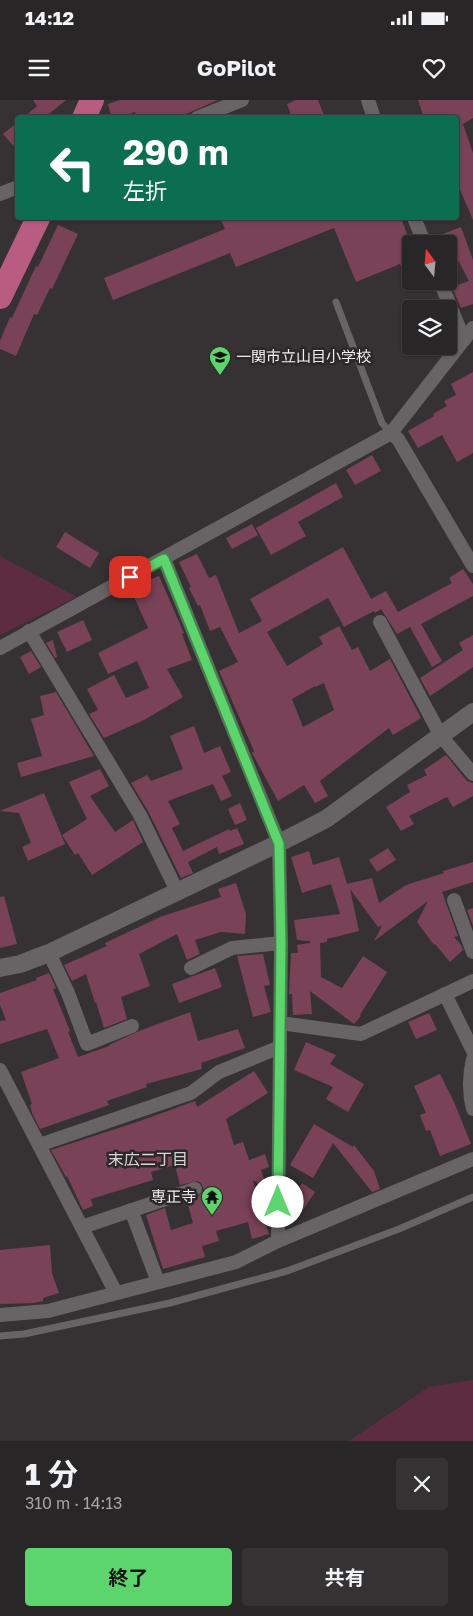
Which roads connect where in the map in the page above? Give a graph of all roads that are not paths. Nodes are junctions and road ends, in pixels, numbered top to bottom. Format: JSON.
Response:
{"nodes":[{"id":1,"x":92,"y":100,"type":"edge"},
{"id":2,"x":242,"y":100,"type":"edge"},
{"id":3,"x":368,"y":100,"type":"edge"},
{"id":4,"x":85,"y":115,"type":"edge"},
{"id":5,"x":204,"y":115,"type":"edge"},
{"id":6,"x":373,"y":115,"type":"edge"},
{"id":7,"x":15,"y":188,"type":"edge"},
{"id":8,"x":0,"y":194,"type":"edge"},
{"id":9,"x":37,"y":220,"type":"edge"},
{"id":10,"x":415,"y":220,"type":"edge"},
{"id":11,"x":421,"y":235,"type":"edge"},
{"id":12,"x":445,"y":290,"type":"edge"},
{"id":13,"x":0,"y":297,"type":"edge"},
{"id":14,"x":336,"y":302,"type":"dead end"},
{"id":15,"x":469,"y":334,"type":"edge"},
{"id":16,"x":391,"y":433,"type":"junction"},
{"id":17,"x":164,"y":559,"type":"junction"},
{"id":18,"x":473,"y":566,"type":"edge"},
{"id":19,"x":380,"y":622,"type":"dead end"},
{"id":20,"x":29,"y":631,"type":"junction"},
{"id":21,"x":0,"y":648,"type":"edge"},
{"id":22,"x":473,"y":712,"type":"edge"},
{"id":23,"x":441,"y":736,"type":"junction"},
{"id":24,"x":473,"y":774,"type":"edge"},
{"id":25,"x":279,"y":844,"type":"junction"},
{"id":26,"x":177,"y":891,"type":"junction"},
{"id":27,"x":454,"y":900,"type":"dead end"},
{"id":28,"x":281,"y":943,"type":"junction"},
{"id":29,"x":473,"y":952,"type":"edge"},
{"id":30,"x":49,"y":953,"type":"junction"},
{"id":31,"x":0,"y":968,"type":"edge"},
{"id":32,"x":191,"y":968,"type":"dead end"},
{"id":33,"x":473,"y":981,"type":"edge"},
{"id":34,"x":445,"y":994,"type":"junction"},
{"id":35,"x":280,"y":1023,"type":"junction"},
{"id":36,"x":132,"y":1026,"type":"dead end"},
{"id":37,"x":280,"y":1047,"type":"junction"},
{"id":38,"x":473,"y":1051,"type":"edge"},
{"id":39,"x":473,"y":1059,"type":"edge"},
{"id":40,"x":0,"y":1070,"type":"edge"},
{"id":41,"x":473,"y":1109,"type":"edge"},
{"id":42,"x":39,"y":1145,"type":"junction"},
{"id":43,"x":473,"y":1159,"type":"edge"},
{"id":44,"x":195,"y":1189,"type":"dead end"},
{"id":45,"x":473,"y":1197,"type":"edge"},
{"id":46,"x":132,"y":1210,"type":"junction"},
{"id":47,"x":82,"y":1227,"type":"junction"},
{"id":48,"x":278,"y":1241,"type":"junction"},
{"id":49,"x":158,"y":1282,"type":"junction"},
{"id":50,"x":116,"y":1293,"type":"junction"},
{"id":51,"x":0,"y":1315,"type":"edge"},
{"id":52,"x":0,"y":1336,"type":"edge"}],
"edges":[{"from":1,"to":4,"type":"highway"},
{"from":2,"to":5,"type":"street"},
{"from":3,"to":6,"type":"street"},
{"from":7,"to":8,"type":"street"},
{"from":9,"to":13,"type":"highway"},
{"from":10,"to":11,"type":"street"},
{"from":12,"to":15,"type":"street"},
{"from":14,"to":16,"type":"lane"},
{"from":15,"to":16,"type":"street"},
{"from":16,"to":17,"type":"street"},
{"from":16,"to":18,"type":"street"},
{"from":17,"to":20,"type":"street"},
{"from":17,"to":25,"type":"street"},
{"from":19,"to":23,"type":"street"},
{"from":20,"to":21,"type":"street"},
{"from":20,"to":26,"type":"street"},
{"from":22,"to":23,"type":"street"},
{"from":23,"to":24,"type":"street"},
{"from":23,"to":25,"type":"street"},
{"from":25,"to":26,"type":"street"},
{"from":25,"to":28,"type":"street"},
{"from":26,"to":30,"type":"street"},
{"from":27,"to":29,"type":"street"},
{"from":28,"to":32,"type":"street"},
{"from":28,"to":35,"type":"street"},
{"from":30,"to":31,"type":"street"},
{"from":30,"to":36,"type":"street"},
{"from":33,"to":34,"type":"street"},
{"from":34,"to":35,"type":"street"},
{"from":34,"to":38,"type":"street"},
{"from":35,"to":37,"type":"street"},
{"from":37,"to":42,"type":"street"},
{"from":37,"to":48,"type":"street"},
{"from":39,"to":41,"type":"street"},
{"from":40,"to":42,"type":"street"},
{"from":42,"to":47,"type":"street"},
{"from":43,"to":48,"type":"street"},
{"from":44,"to":46,"type":"street"},
{"from":45,"to":52,"type":"lane"},
{"from":46,"to":47,"type":"street"},
{"from":46,"to":49,"type":"street"},
{"from":47,"to":50,"type":"street"},
{"from":48,"to":49,"type":"street"},
{"from":49,"to":50,"type":"street"},
{"from":50,"to":51,"type":"street"}]}
